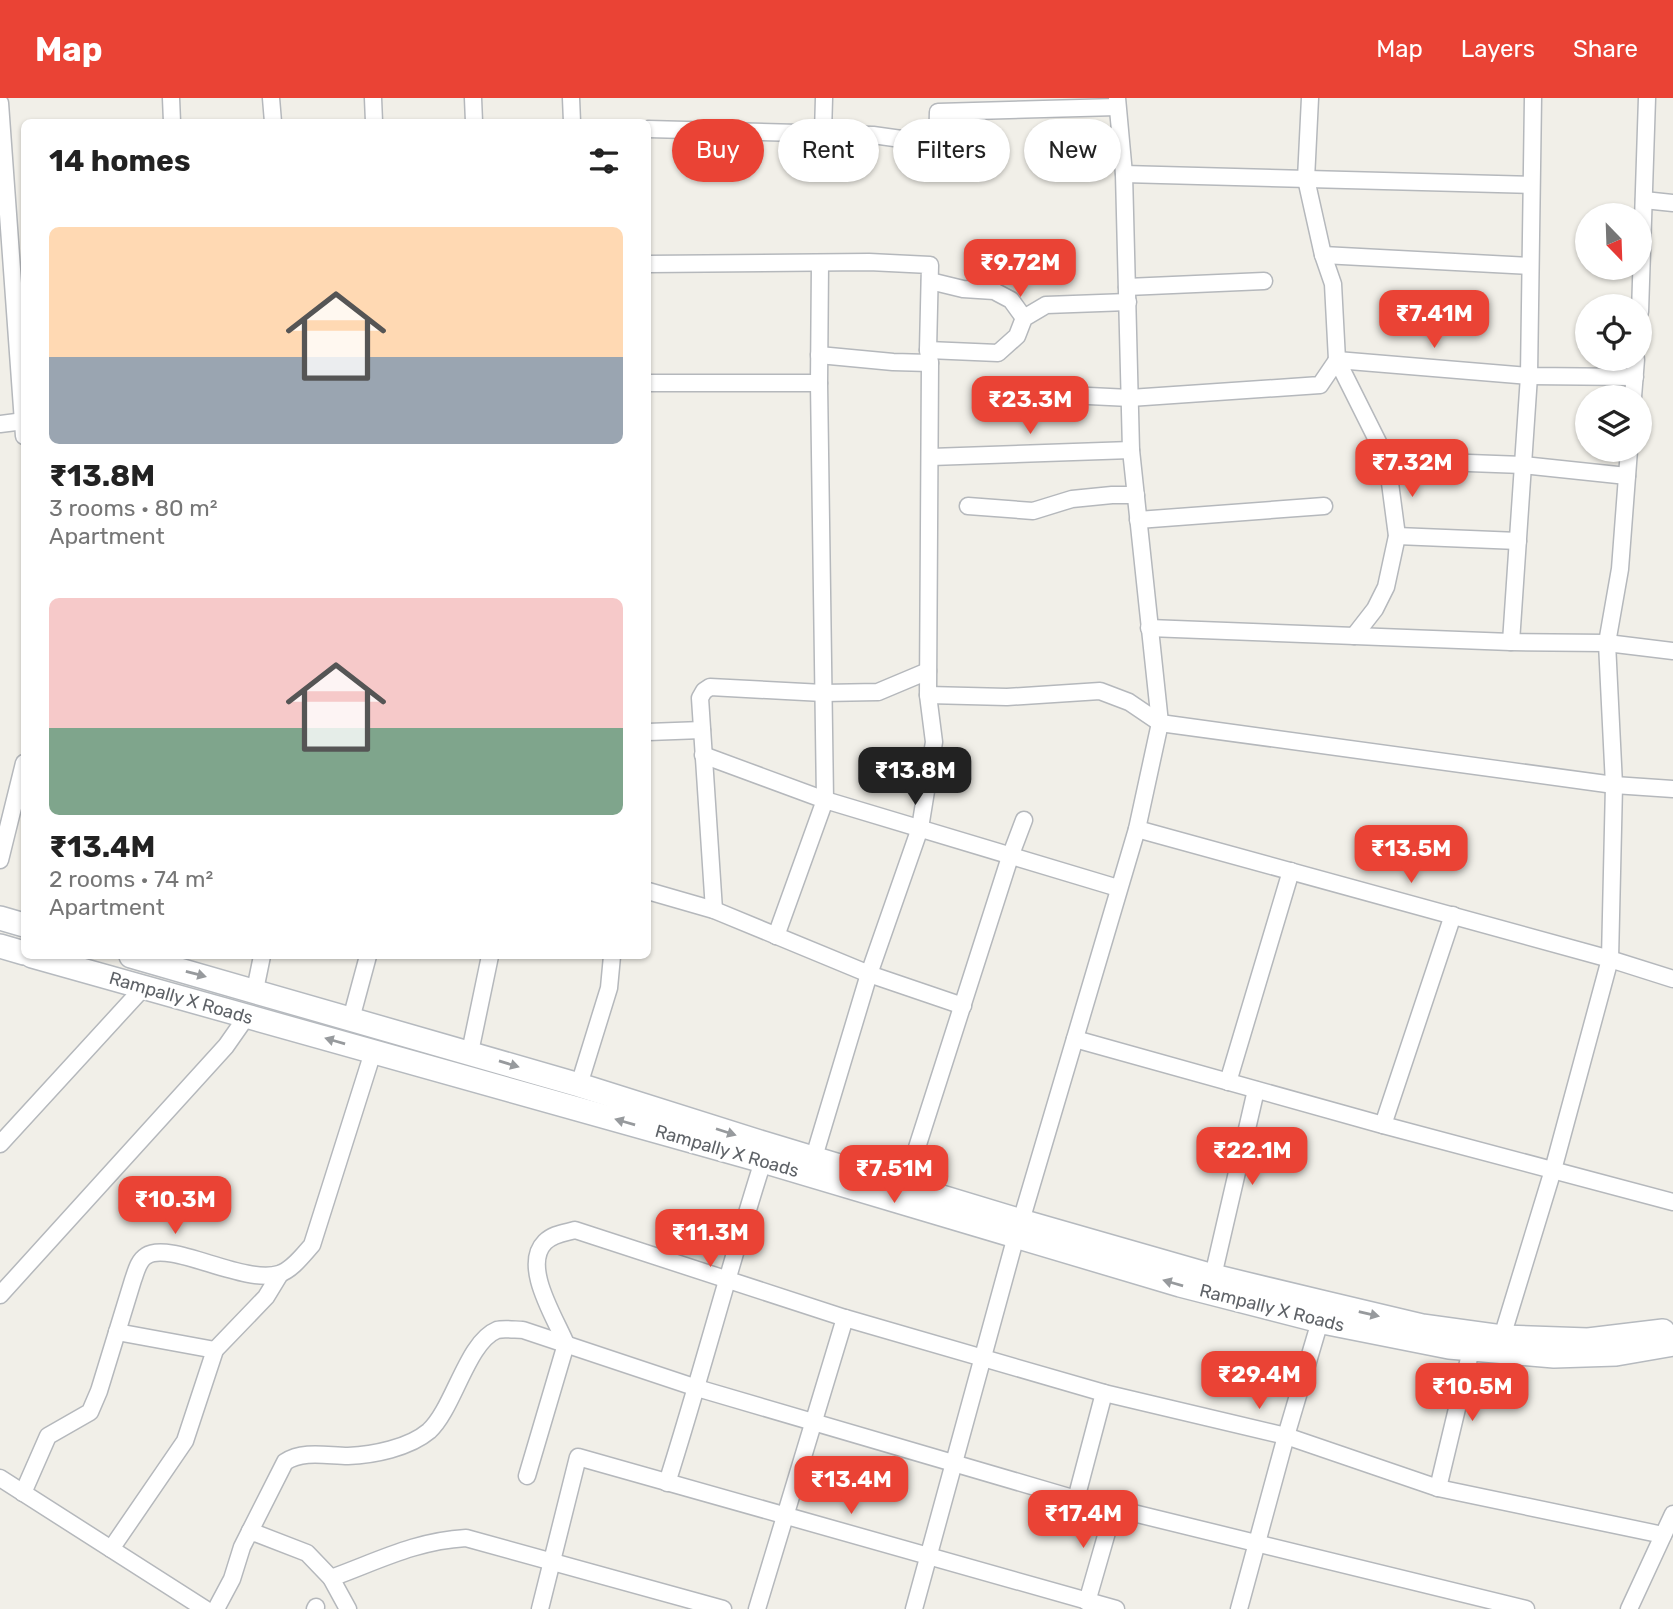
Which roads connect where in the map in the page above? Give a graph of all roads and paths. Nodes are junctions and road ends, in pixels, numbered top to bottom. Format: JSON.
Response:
{"nodes":[{"id":1,"x":171,"y":98,"type":"edge"},
{"id":2,"x":271,"y":98,"type":"edge"},
{"id":3,"x":373,"y":98,"type":"edge"},
{"id":4,"x":473,"y":98,"type":"edge"},
{"id":5,"x":571,"y":98,"type":"edge"},
{"id":6,"x":824,"y":98,"type":"edge"},
{"id":7,"x":1310,"y":98,"type":"edge"},
{"id":8,"x":1532,"y":98,"type":"edge"},
{"id":9,"x":1647,"y":98,"type":"edge"},
{"id":10,"x":0,"y":103,"type":"edge"},
{"id":11,"x":1117,"y":103,"type":"edge"},
{"id":12,"x":938,"y":105,"type":"edge"},
{"id":13,"x":172,"y":119,"type":"edge"},
{"id":14,"x":273,"y":119,"type":"edge"},
{"id":15,"x":374,"y":119,"type":"edge"},
{"id":16,"x":474,"y":119,"type":"edge"},
{"id":17,"x":572,"y":119,"type":"edge"},
{"id":18,"x":823,"y":119,"type":"edge"},
{"id":19,"x":651,"y":128,"type":"edge"},
{"id":20,"x":778,"y":132,"type":"edge"},
{"id":21,"x":879,"y":136,"type":"edge"},
{"id":22,"x":1124,"y":174,"type":"junction"},
{"id":23,"x":1306,"y":179,"type":"junction"},
{"id":24,"x":1531,"y":185,"type":"junction"},
{"id":25,"x":1644,"y":200,"type":"junction"},
{"id":26,"x":1673,"y":203,"type":"edge"},
{"id":27,"x":1323,"y":255,"type":"junction"},
{"id":28,"x":820,"y":262,"type":"junction"},
{"id":29,"x":651,"y":264,"type":"edge"},
{"id":30,"x":1530,"y":266,"type":"junction"},
{"id":31,"x":930,"y":281,"type":"junction"},
{"id":32,"x":1264,"y":281,"type":"dead end"},
{"id":33,"x":1641,"y":294,"type":"edge"},
{"id":34,"x":1128,"y":295,"type":"junction"},
{"id":35,"x":13,"y":296,"type":"edge"},
{"id":36,"x":1024,"y":318,"type":"junction"},
{"id":37,"x":819,"y":355,"type":"junction"},
{"id":38,"x":929,"y":356,"type":"junction"},
{"id":39,"x":1336,"y":360,"type":"junction"},
{"id":40,"x":1635,"y":371,"type":"edge"},
{"id":41,"x":1529,"y":376,"type":"junction"},
{"id":42,"x":1635,"y":377,"type":"junction"},
{"id":43,"x":651,"y":383,"type":"edge"},
{"id":44,"x":819,"y":383,"type":"junction"},
{"id":45,"x":1634,"y":385,"type":"edge"},
{"id":46,"x":21,"y":387,"type":"edge"},
{"id":47,"x":1048,"y":394,"type":"dead end"},
{"id":48,"x":1130,"y":398,"type":"junction"},
{"id":49,"x":21,"y":421,"type":"edge"},
{"id":50,"x":0,"y":424,"type":"edge"},
{"id":51,"x":1131,"y":450,"type":"junction"},
{"id":52,"x":931,"y":457,"type":"junction"},
{"id":53,"x":1387,"y":460,"type":"junction"},
{"id":54,"x":1628,"y":462,"type":"edge"},
{"id":55,"x":1523,"y":465,"type":"junction"},
{"id":56,"x":1627,"y":476,"type":"junction"},
{"id":57,"x":1136,"y":495,"type":"junction"},
{"id":58,"x":968,"y":506,"type":"dead end"},
{"id":59,"x":1324,"y":506,"type":"dead end"},
{"id":60,"x":1138,"y":520,"type":"junction"},
{"id":61,"x":1397,"y":536,"type":"junction"},
{"id":62,"x":1518,"y":541,"type":"junction"},
{"id":63,"x":1149,"y":628,"type":"junction"},
{"id":64,"x":1354,"y":636,"type":"junction"},
{"id":65,"x":1511,"y":642,"type":"junction"},
{"id":66,"x":1607,"y":643,"type":"junction"},
{"id":67,"x":1673,"y":651,"type":"edge"},
{"id":68,"x":928,"y":671,"type":"junction"},
{"id":69,"x":823,"y":693,"type":"junction"},
{"id":70,"x":928,"y":695,"type":"junction"},
{"id":71,"x":1160,"y":723,"type":"junction"},
{"id":72,"x":702,"y":730,"type":"junction"},
{"id":73,"x":651,"y":733,"type":"edge"},
{"id":74,"x":703,"y":755,"type":"junction"},
{"id":75,"x":1614,"y":785,"type":"junction"},
{"id":76,"x":1673,"y":789,"type":"edge"},
{"id":77,"x":21,"y":796,"type":"edge"},
{"id":78,"x":825,"y":800,"type":"junction"},
{"id":79,"x":1024,"y":820,"type":"dead end"},
{"id":80,"x":920,"y":828,"type":"junction"},
{"id":81,"x":1137,"y":829,"type":"junction"},
{"id":82,"x":1010,"y":857,"type":"junction"},
{"id":83,"x":0,"y":860,"type":"edge"},
{"id":84,"x":1291,"y":871,"type":"junction"},
{"id":85,"x":1118,"y":888,"type":"junction"},
{"id":86,"x":651,"y":892,"type":"edge"},
{"id":87,"x":714,"y":910,"type":"junction"},
{"id":88,"x":1454,"y":915,"type":"junction"},
{"id":89,"x":0,"y":918,"type":"edge"},
{"id":90,"x":21,"y":924,"type":"edge"},
{"id":91,"x":776,"y":936,"type":"junction"},
{"id":92,"x":0,"y":946,"type":"edge"},
{"id":93,"x":21,"y":952,"type":"edge"},
{"id":94,"x":43,"y":959,"type":"edge"},
{"id":95,"x":142,"y":959,"type":"edge"},
{"id":96,"x":261,"y":959,"type":"edge"},
{"id":97,"x":367,"y":959,"type":"edge"},
{"id":98,"x":490,"y":959,"type":"edge"},
{"id":99,"x":612,"y":959,"type":"edge"},
{"id":100,"x":1610,"y":959,"type":"junction"},
{"id":101,"x":869,"y":974,"type":"junction"},
{"id":102,"x":1673,"y":979,"type":"edge"},
{"id":103,"x":144,"y":987,"type":"junction"},
{"id":104,"x":255,"y":990,"type":"junction"},
{"id":105,"x":963,"y":1006,"type":"junction"},
{"id":106,"x":247,"y":1016,"type":"junction"},
{"id":107,"x":351,"y":1019,"type":"junction"},
{"id":108,"x":416,"y":1037,"type":"junction"},
{"id":109,"x":1074,"y":1039,"type":"junction"},
{"id":110,"x":373,"y":1052,"type":"junction"},
{"id":111,"x":470,"y":1052,"type":"junction"},
{"id":112,"x":407,"y":1062,"type":"junction"},
{"id":113,"x":1228,"y":1082,"type":"junction"},
{"id":114,"x":579,"y":1084,"type":"junction"},
{"id":115,"x":1256,"y":1090,"type":"junction"},
{"id":116,"x":1383,"y":1125,"type":"junction"},
{"id":117,"x":0,"y":1144,"type":"edge"},
{"id":118,"x":814,"y":1157,"type":"junction"},
{"id":119,"x":763,"y":1161,"type":"junction"},
{"id":120,"x":1553,"y":1170,"type":"junction"},
{"id":121,"x":905,"y":1185,"type":"junction"},
{"id":122,"x":1673,"y":1202,"type":"edge"},
{"id":123,"x":1018,"y":1228,"type":"junction"},
{"id":124,"x":280,"y":1274,"type":"junction"},
{"id":125,"x":1213,"y":1276,"type":"junction"},
{"id":126,"x":726,"y":1279,"type":"junction"},
{"id":127,"x":0,"y":1295,"type":"edge"},
{"id":128,"x":845,"y":1318,"type":"junction"},
{"id":129,"x":1320,"y":1321,"type":"junction"},
{"id":130,"x":1673,"y":1329,"type":"edge"},
{"id":131,"x":117,"y":1332,"type":"junction"},
{"id":132,"x":1502,"y":1337,"type":"junction"},
{"id":133,"x":566,"y":1344,"type":"junction"},
{"id":134,"x":1673,"y":1344,"type":"edge"},
{"id":135,"x":215,"y":1350,"type":"junction"},
{"id":136,"x":1471,"y":1350,"type":"junction"},
{"id":137,"x":983,"y":1358,"type":"junction"},
{"id":138,"x":697,"y":1388,"type":"junction"},
{"id":139,"x":1104,"y":1393,"type":"junction"},
{"id":140,"x":815,"y":1422,"type":"junction"},
{"id":141,"x":1286,"y":1436,"type":"junction"},
{"id":142,"x":955,"y":1463,"type":"junction"},
{"id":143,"x":527,"y":1476,"type":"dead end"},
{"id":144,"x":0,"y":1478,"type":"edge"},
{"id":145,"x":667,"y":1483,"type":"junction"},
{"id":146,"x":1438,"y":1488,"type":"junction"},
{"id":147,"x":23,"y":1493,"type":"junction"},
{"id":148,"x":1076,"y":1499,"type":"junction"},
{"id":149,"x":1114,"y":1508,"type":"junction"},
{"id":150,"x":1673,"y":1514,"type":"edge"},
{"id":151,"x":784,"y":1517,"type":"junction"},
{"id":152,"x":250,"y":1531,"type":"junction"},
{"id":153,"x":1663,"y":1535,"type":"junction"},
{"id":154,"x":1257,"y":1545,"type":"junction"},
{"id":155,"x":111,"y":1549,"type":"junction"},
{"id":156,"x":928,"y":1556,"type":"junction"},
{"id":157,"x":553,"y":1562,"type":"junction"},
{"id":158,"x":331,"y":1578,"type":"junction"},
{"id":159,"x":1087,"y":1602,"type":"junction"},
{"id":160,"x":205,"y":1609,"type":"edge"},
{"id":161,"x":216,"y":1609,"type":"edge"},
{"id":162,"x":348,"y":1609,"type":"edge"},
{"id":163,"x":540,"y":1609,"type":"edge"},
{"id":164,"x":723,"y":1609,"type":"edge"},
{"id":165,"x":757,"y":1609,"type":"edge"},
{"id":166,"x":914,"y":1609,"type":"edge"},
{"id":167,"x":1116,"y":1609,"type":"edge"},
{"id":168,"x":1239,"y":1609,"type":"edge"},
{"id":169,"x":1526,"y":1609,"type":"edge"},
{"id":170,"x":1629,"y":1609,"type":"edge"}],
"edges":[{"from":1,"to":13,"type":"street"},
{"from":2,"to":14,"type":"street"},
{"from":3,"to":15,"type":"street"},
{"from":4,"to":16,"type":"street"},
{"from":5,"to":17,"type":"street"},
{"from":6,"to":18,"type":"street"},
{"from":7,"to":23,"type":"street"},
{"from":8,"to":24,"type":"street"},
{"from":9,"to":25,"type":"street"},
{"from":10,"to":35,"type":"street"},
{"from":11,"to":12,"type":"street"},
{"from":11,"to":22,"type":"street"},
{"from":12,"to":21,"type":"street"},
{"from":19,"to":20,"type":"street"},
{"from":22,"to":23,"type":"street"},
{"from":22,"to":34,"type":"street"},
{"from":23,"to":24,"type":"street"},
{"from":23,"to":27,"type":"street"},
{"from":24,"to":30,"type":"street"},
{"from":25,"to":26,"type":"street"},
{"from":25,"to":33,"type":"street"},
{"from":27,"to":30,"type":"street"},
{"from":27,"to":39,"type":"street"},
{"from":28,"to":29,"type":"street"},
{"from":28,"to":31,"type":"street"},
{"from":28,"to":37,"type":"street"},
{"from":30,"to":41,"type":"street"},
{"from":31,"to":36,"type":"street"},
{"from":31,"to":38,"type":"street"},
{"from":32,"to":34,"type":"street"},
{"from":34,"to":36,"type":"street"},
{"from":34,"to":48,"type":"street"},
{"from":35,"to":46,"type":"street"},
{"from":36,"to":38,"type":"street"},
{"from":37,"to":38,"type":"street"},
{"from":37,"to":44,"type":"street"},
{"from":38,"to":52,"type":"street"},
{"from":39,"to":41,"type":"street"},
{"from":39,"to":48,"type":"street"},
{"from":39,"to":53,"type":"street"},
{"from":40,"to":42,"type":"street"},
{"from":41,"to":42,"type":"street"},
{"from":41,"to":55,"type":"street"},
{"from":42,"to":45,"type":"street"},
{"from":43,"to":44,"type":"street"},
{"from":44,"to":69,"type":"street"},
{"from":47,"to":48,"type":"street"},
{"from":48,"to":51,"type":"street"},
{"from":49,"to":50,"type":"street"},
{"from":51,"to":52,"type":"street"},
{"from":51,"to":57,"type":"street"},
{"from":52,"to":68,"type":"street"},
{"from":53,"to":55,"type":"street"},
{"from":53,"to":61,"type":"street"},
{"from":54,"to":56,"type":"street"},
{"from":55,"to":56,"type":"street"},
{"from":55,"to":62,"type":"street"},
{"from":56,"to":66,"type":"street"},
{"from":57,"to":58,"type":"street"},
{"from":57,"to":60,"type":"street"},
{"from":59,"to":60,"type":"street"},
{"from":60,"to":63,"type":"street"},
{"from":61,"to":62,"type":"street"},
{"from":61,"to":64,"type":"street"},
{"from":62,"to":65,"type":"street"},
{"from":63,"to":64,"type":"street"},
{"from":63,"to":71,"type":"street"},
{"from":64,"to":65,"type":"street"},
{"from":65,"to":66,"type":"street"},
{"from":66,"to":67,"type":"street"},
{"from":66,"to":75,"type":"street"},
{"from":68,"to":69,"type":"street"},
{"from":68,"to":70,"type":"street"},
{"from":69,"to":72,"type":"street"},
{"from":69,"to":78,"type":"street"},
{"from":70,"to":71,"type":"street"},
{"from":70,"to":80,"type":"street"},
{"from":71,"to":75,"type":"street"},
{"from":71,"to":81,"type":"street"},
{"from":72,"to":73,"type":"street"},
{"from":72,"to":74,"type":"street"},
{"from":74,"to":78,"type":"street"},
{"from":74,"to":87,"type":"street"},
{"from":75,"to":76,"type":"street"},
{"from":75,"to":100,"type":"street"},
{"from":77,"to":83,"type":"street"},
{"from":78,"to":80,"type":"street"},
{"from":78,"to":91,"type":"street"},
{"from":79,"to":82,"type":"street"},
{"from":80,"to":82,"type":"street"},
{"from":80,"to":101,"type":"street"},
{"from":81,"to":84,"type":"street"},
{"from":81,"to":85,"type":"street"},
{"from":82,"to":85,"type":"street"},
{"from":82,"to":105,"type":"street"},
{"from":84,"to":88,"type":"street"},
{"from":84,"to":113,"type":"street"},
{"from":85,"to":109,"type":"street"},
{"from":86,"to":87,"type":"street"},
{"from":87,"to":91,"type":"street"},
{"from":88,"to":100,"type":"street"},
{"from":88,"to":116,"type":"street"},
{"from":89,"to":90,"type":"main road"},
{"from":91,"to":101,"type":"street"},
{"from":92,"to":93,"type":"main road"},
{"from":94,"to":103,"type":"main road","name":"Rampally X Roads"},
{"from":95,"to":104,"type":"main road","one_way":true},
{"from":96,"to":104,"type":"street"},
{"from":97,"to":107,"type":"street"},
{"from":98,"to":111,"type":"street"},
{"from":99,"to":114,"type":"street"},
{"from":100,"to":102,"type":"street"},
{"from":100,"to":120,"type":"street"},
{"from":101,"to":105,"type":"street"},
{"from":101,"to":118,"type":"street"},
{"from":103,"to":106,"type":"main road","name":"Rampally X Roads"},
{"from":103,"to":117,"type":"street"},
{"from":104,"to":107,"type":"main road"},
{"from":105,"to":121,"type":"street"},
{"from":110,"to":106,"type":"main road","name":"Rampally X Roads","one_way":true},
{"from":106,"to":127,"type":"street"},
{"from":107,"to":108,"type":"main road"},
{"from":108,"to":111,"type":"main road"},
{"from":108,"to":112,"type":"main road"},
{"from":109,"to":113,"type":"street"},
{"from":109,"to":123,"type":"street"},
{"from":110,"to":112,"type":"main road","name":"Rampally X Roads"},
{"from":110,"to":124,"type":"street"},
{"from":111,"to":114,"type":"main road","one_way":true},
{"from":119,"to":112,"type":"main road","name":"Rampally X Roads","one_way":true},
{"from":113,"to":115,"type":"street"},
{"from":114,"to":118,"type":"main road","one_way":true},
{"from":115,"to":116,"type":"street"},
{"from":115,"to":125,"type":"street"},
{"from":116,"to":120,"type":"street"},
{"from":118,"to":121,"type":"main road"},
{"from":119,"to":123,"type":"main road","name":"Rampally X Roads"},
{"from":119,"to":126,"type":"street"},
{"from":120,"to":122,"type":"street"},
{"from":120,"to":132,"type":"street"},
{"from":121,"to":123,"type":"main road"},
{"from":123,"to":125,"type":"main road"},
{"from":129,"to":123,"type":"main road","name":"Rampally X Roads","one_way":true},
{"from":123,"to":137,"type":"street"},
{"from":124,"to":131,"type":"street"},
{"from":124,"to":135,"type":"street"},
{"from":125,"to":132,"type":"main road","one_way":true},
{"from":126,"to":128,"type":"street"},
{"from":126,"to":133,"type":"street"},
{"from":126,"to":138,"type":"street"},
{"from":128,"to":137,"type":"street"},
{"from":128,"to":140,"type":"street"},
{"from":129,"to":136,"type":"main road","name":"Rampally X Roads"},
{"from":129,"to":141,"type":"street"},
{"from":130,"to":132,"type":"main road"},
{"from":131,"to":135,"type":"street"},
{"from":131,"to":147,"type":"street"},
{"from":133,"to":138,"type":"street"},
{"from":133,"to":143,"type":"street"},
{"from":133,"to":152,"type":"street"},
{"from":134,"to":136,"type":"main road","name":"Rampally X Roads"},
{"from":135,"to":155,"type":"street"},
{"from":136,"to":146,"type":"street"},
{"from":137,"to":139,"type":"street"},
{"from":137,"to":142,"type":"street"},
{"from":138,"to":140,"type":"street"},
{"from":138,"to":145,"type":"street"},
{"from":139,"to":141,"type":"street"},
{"from":139,"to":148,"type":"street"},
{"from":140,"to":142,"type":"street"},
{"from":140,"to":151,"type":"street"},
{"from":141,"to":146,"type":"street"},
{"from":141,"to":154,"type":"street"},
{"from":142,"to":148,"type":"street"},
{"from":142,"to":156,"type":"street"},
{"from":144,"to":147,"type":"street"},
{"from":145,"to":151,"type":"street"},
{"from":145,"to":157,"type":"street"},
{"from":146,"to":153,"type":"street"},
{"from":147,"to":155,"type":"street"},
{"from":148,"to":149,"type":"street"},
{"from":149,"to":154,"type":"street"},
{"from":149,"to":159,"type":"street"},
{"from":150,"to":153,"type":"street"},
{"from":151,"to":156,"type":"street"},
{"from":151,"to":165,"type":"street"},
{"from":152,"to":158,"type":"street"},
{"from":152,"to":161,"type":"street"},
{"from":153,"to":170,"type":"street"},
{"from":154,"to":168,"type":"street"},
{"from":154,"to":169,"type":"street"},
{"from":155,"to":160,"type":"street"},
{"from":156,"to":159,"type":"street"},
{"from":156,"to":166,"type":"street"},
{"from":157,"to":158,"type":"street"},
{"from":157,"to":163,"type":"street"},
{"from":157,"to":164,"type":"street"},
{"from":158,"to":162,"type":"street"},
{"from":159,"to":167,"type":"street"}]}
